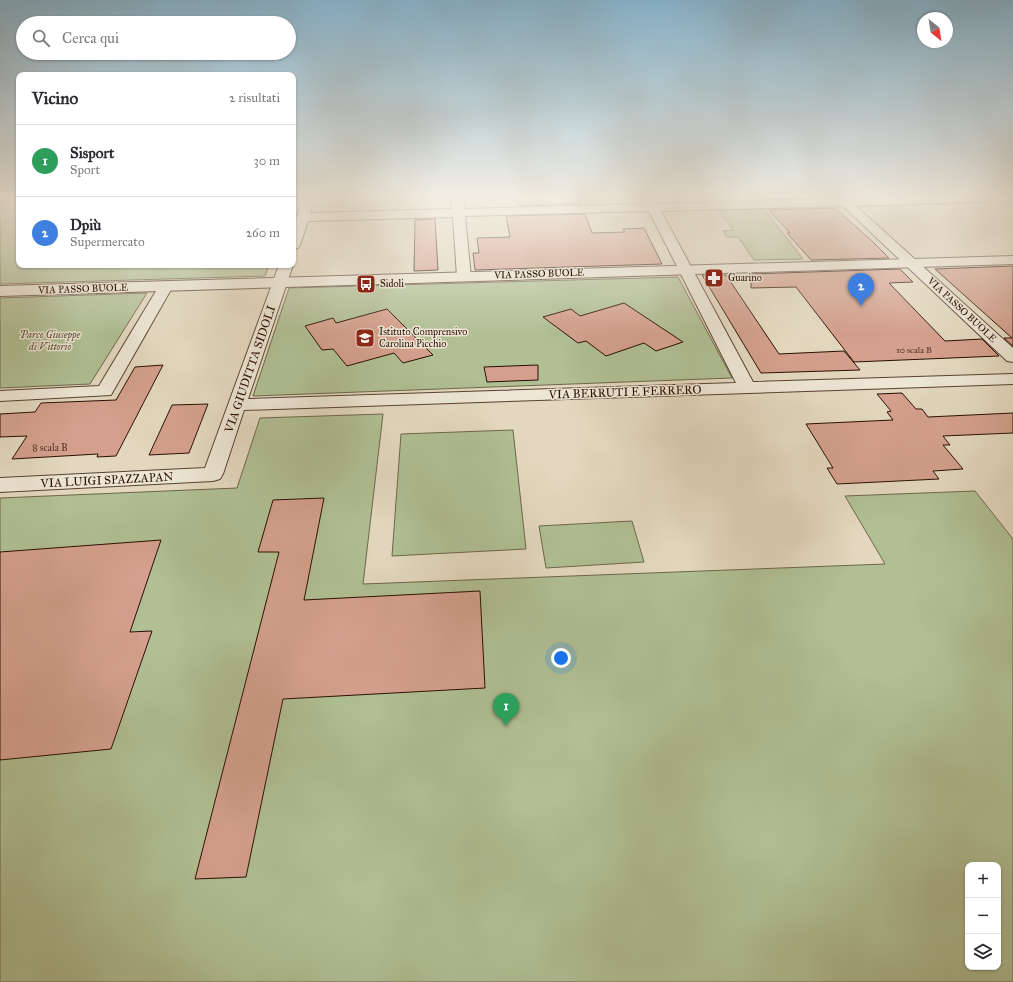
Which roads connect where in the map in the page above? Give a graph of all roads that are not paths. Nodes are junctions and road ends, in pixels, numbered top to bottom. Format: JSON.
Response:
{"nodes":[{"id":1,"x":461,"y":242,"type":"edge"},
{"id":2,"x":672,"y":242,"type":"edge"},
{"id":3,"x":888,"y":242,"type":"edge"},
{"id":4,"x":1013,"y":260,"type":"edge"},
{"id":5,"x":911,"y":263,"type":"junction"},
{"id":6,"x":285,"y":268,"type":"edge"},
{"id":7,"x":687,"y":270,"type":"junction"},
{"id":8,"x":464,"y":277,"type":"junction"},
{"id":9,"x":280,"y":283,"type":"junction"},
{"id":10,"x":166,"y":286,"type":"junction"},
{"id":11,"x":0,"y":291,"type":"edge"},
{"id":12,"x":1013,"y":357,"type":"edge"},
{"id":13,"x":1013,"y":379,"type":"edge"},
{"id":14,"x":747,"y":388,"type":"junction"},
{"id":15,"x":0,"y":396,"type":"edge"},
{"id":16,"x":238,"y":405,"type":"junction"},
{"id":17,"x":213,"y":474,"type":"joint"},
{"id":18,"x":0,"y":485,"type":"edge"}],
"edges":[{"from":1,"to":8,"type":"street"},
{"from":2,"to":7,"type":"street"},
{"from":3,"to":5,"type":"street"},
{"from":4,"to":5,"type":"street","name":"VIA PASSO BUOLE"},
{"from":5,"to":7,"type":"street","name":"VIA PASSO BUOLE"},
{"from":5,"to":12,"type":"street","name":"VIA PASSO BUOLE"},
{"from":6,"to":9,"type":"street","name":"VIA GIUDITTA SIDOLI"},
{"from":7,"to":8,"type":"street","name":"VIA PASSO BUOLE"},
{"from":7,"to":14,"type":"street"},
{"from":8,"to":9,"type":"street","name":"VIA PASSO BUOLE"},
{"from":9,"to":10,"type":"street","name":"VIA PASSO BUOLE"},
{"from":9,"to":16,"type":"street","name":"VIA GIUDITTA SIDOLI"},
{"from":10,"to":11,"type":"street","name":"VIA PASSO BUOLE"},
{"from":10,"to":15,"type":"street"},
{"from":13,"to":14,"type":"street","name":"VIA BERRUTI E FERRERO"},
{"from":14,"to":16,"type":"street","name":"VIA BERRUTI E FERRERO"},
{"from":16,"to":17,"type":"street","name":"VIA GIUDITTA SIDOLI"},
{"from":17,"to":18,"type":"street","name":"VIA LUIGI SPAZZAPAN"}]}
